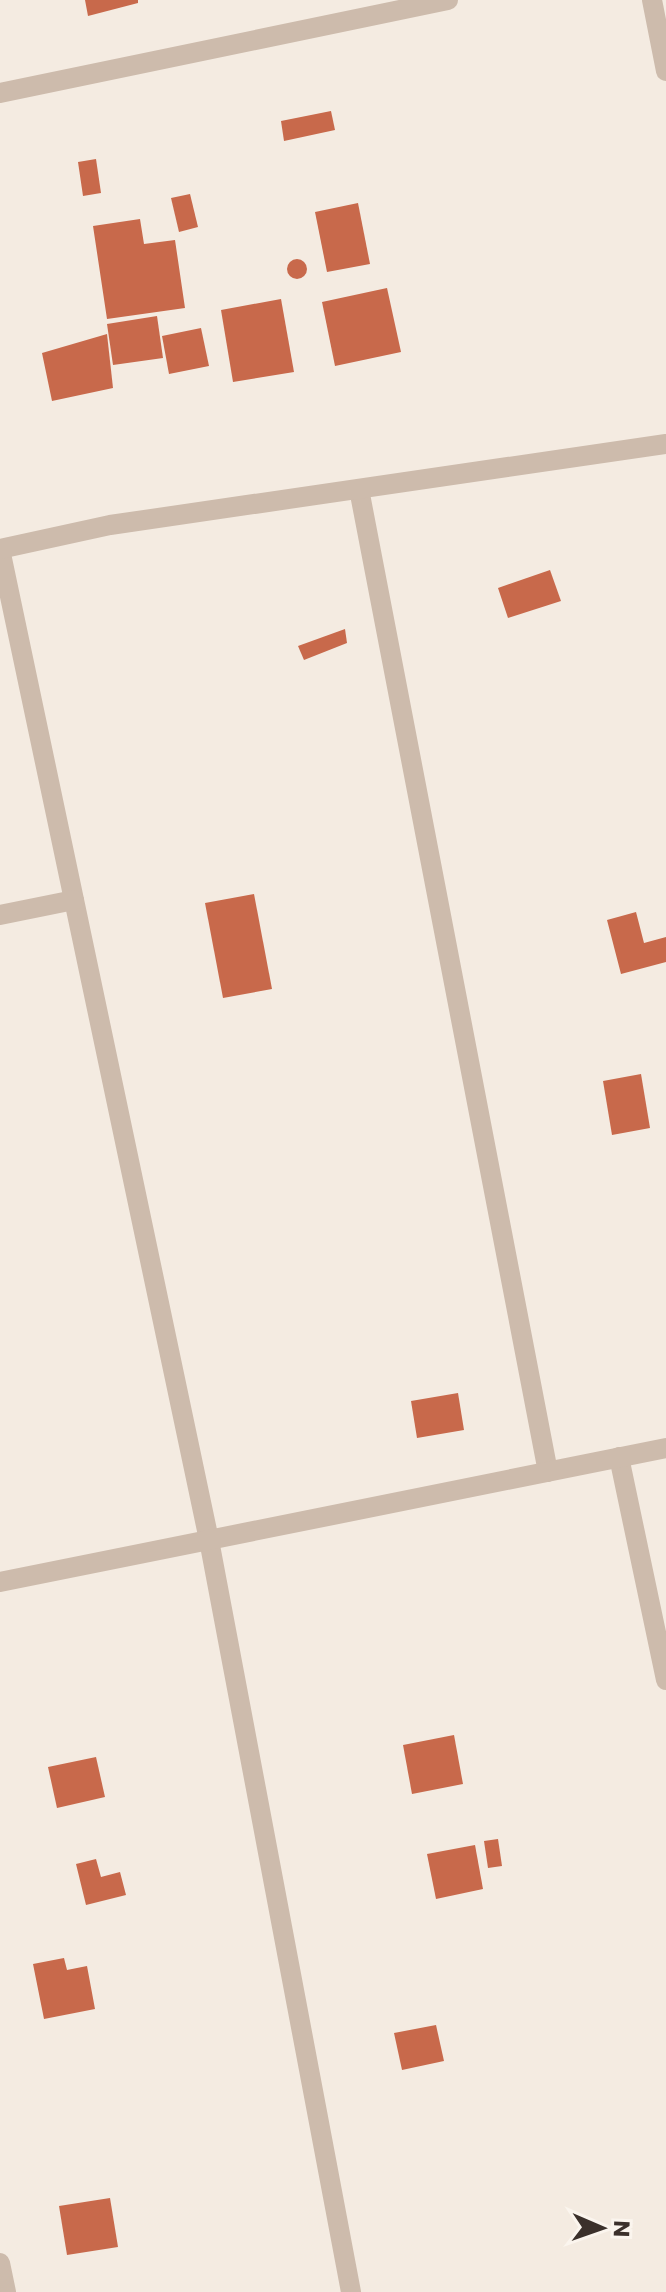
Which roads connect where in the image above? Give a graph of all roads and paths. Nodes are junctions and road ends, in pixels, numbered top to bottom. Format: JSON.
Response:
{"nodes":[{"id":1,"x":448,"y":0,"type":"edge"},
{"id":2,"x":652,"y":0,"type":"edge"},
{"id":3,"x":666,"y":71,"type":"edge"},
{"id":4,"x":0,"y":93,"type":"edge"},
{"id":5,"x":666,"y":444,"type":"edge"},
{"id":6,"x":359,"y":489,"type":"junction"},
{"id":7,"x":0,"y":549,"type":"edge"},
{"id":8,"x":74,"y":900,"type":"junction"},
{"id":9,"x":0,"y":915,"type":"edge"},
{"id":10,"x":666,"y":1448,"type":"edge"},
{"id":11,"x":619,"y":1457,"type":"junction"},
{"id":12,"x":548,"y":1472,"type":"junction"},
{"id":13,"x":209,"y":1540,"type":"junction"},
{"id":14,"x":0,"y":1582,"type":"edge"},
{"id":15,"x":666,"y":1680,"type":"edge"},
{"id":16,"x":0,"y":2263,"type":"edge"},
{"id":17,"x":6,"y":2292,"type":"edge"},
{"id":18,"x":351,"y":2292,"type":"edge"}],
"edges":[{"from":1,"to":4,"type":"street"},
{"from":2,"to":3,"type":"street"},
{"from":5,"to":6,"type":"street"},
{"from":6,"to":7,"type":"street"},
{"from":6,"to":12,"type":"street"},
{"from":7,"to":8,"type":"street"},
{"from":8,"to":9,"type":"street"},
{"from":8,"to":13,"type":"street"},
{"from":10,"to":11,"type":"street"},
{"from":11,"to":12,"type":"street"},
{"from":11,"to":15,"type":"street"},
{"from":12,"to":13,"type":"street"},
{"from":13,"to":14,"type":"street"},
{"from":13,"to":18,"type":"street"},
{"from":16,"to":17,"type":"street"}]}
